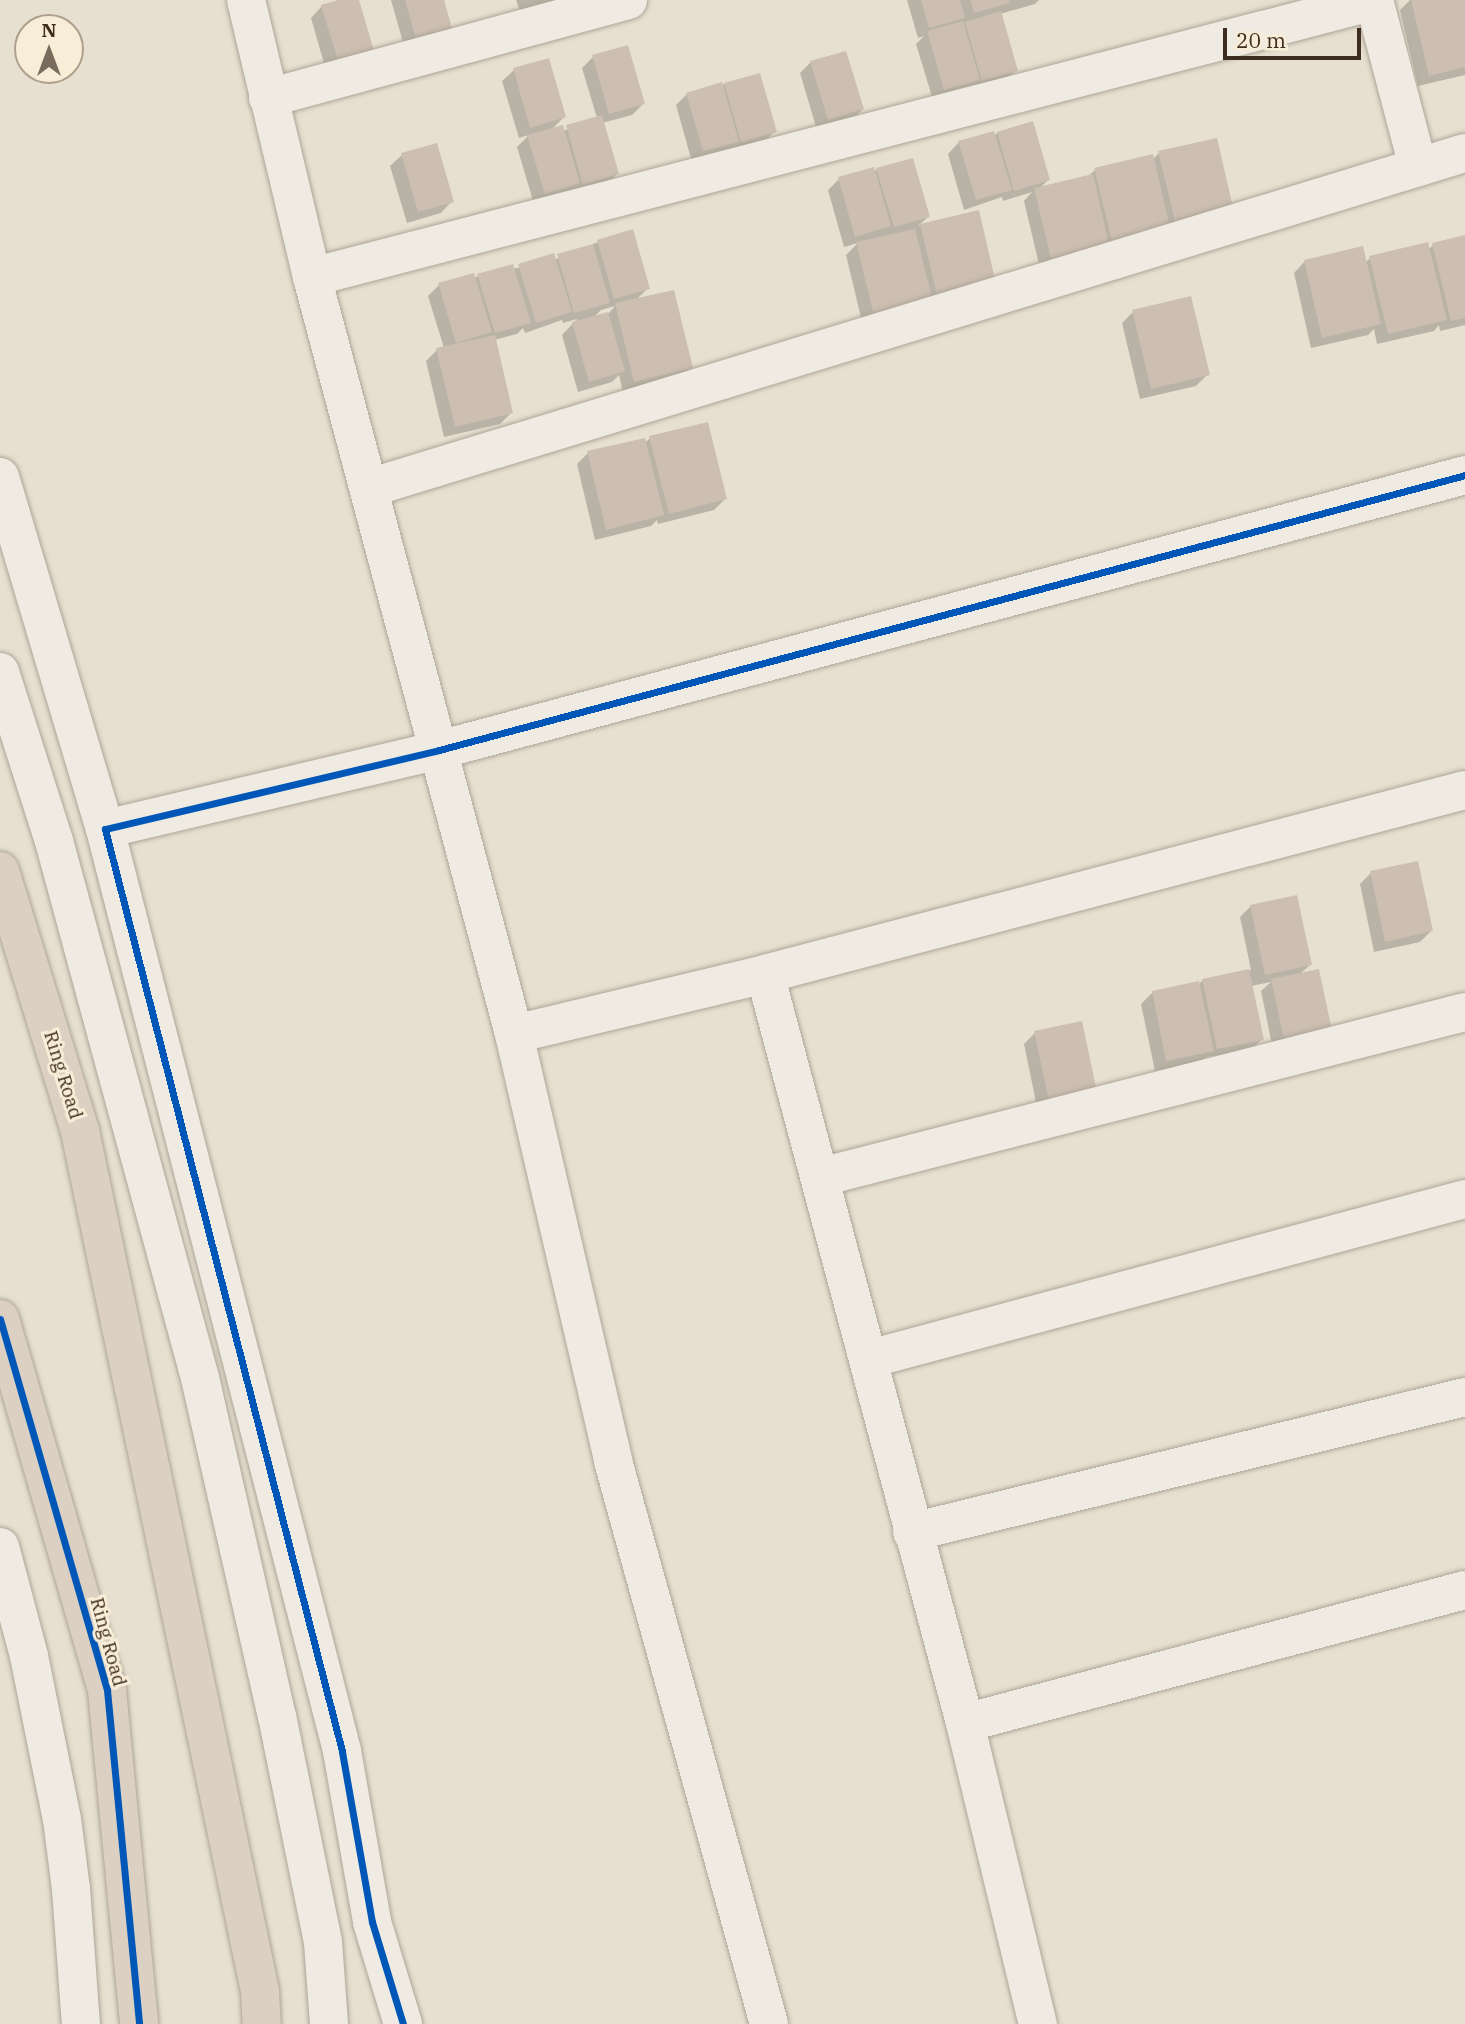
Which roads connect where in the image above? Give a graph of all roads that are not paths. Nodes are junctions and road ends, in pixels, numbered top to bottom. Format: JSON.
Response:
{"nodes":[{"id":1,"x":246,"y":0,"type":"edge"},
{"id":2,"x":628,"y":0,"type":"edge"},
{"id":3,"x":1375,"y":1,"type":"edge"},
{"id":4,"x":268,"y":98,"type":"junction"},
{"id":5,"x":1465,"y":152,"type":"edge"},
{"id":6,"x":1418,"y":167,"type":"junction"},
{"id":7,"x":312,"y":277,"type":"junction"},
{"id":8,"x":1465,"y":475,"type":"edge"},
{"id":9,"x":0,"y":477,"type":"edge"},
{"id":10,"x":369,"y":488,"type":"junction"},
{"id":11,"x":0,"y":672,"type":"edge"},
{"id":12,"x":439,"y":750,"type":"junction"},
{"id":13,"x":1465,"y":790,"type":"edge"},
{"id":14,"x":105,"y":829,"type":"junction"},
{"id":15,"x":0,"y":871,"type":"edge"},
{"id":16,"x":765,"y":974,"type":"junction"},
{"id":17,"x":1465,"y":1012,"type":"edge"},
{"id":18,"x":514,"y":1034,"type":"junction"},
{"id":19,"x":821,"y":1177,"type":"junction"},
{"id":20,"x":1465,"y":1199,"type":"edge"},
{"id":21,"x":0,"y":1319,"type":"edge"},
{"id":22,"x":869,"y":1359,"type":"junction"},
{"id":23,"x":1465,"y":1396,"type":"edge"},
{"id":24,"x":912,"y":1532,"type":"junction"},
{"id":25,"x":0,"y":1547,"type":"edge"},
{"id":26,"x":1465,"y":1590,"type":"edge"},
{"id":27,"x":965,"y":1723,"type":"junction"},
{"id":28,"x":81,"y":2024,"type":"edge"},
{"id":29,"x":139,"y":2024,"type":"edge"},
{"id":30,"x":262,"y":2024,"type":"edge"},
{"id":31,"x":329,"y":2024,"type":"edge"},
{"id":32,"x":403,"y":2024,"type":"edge"},
{"id":33,"x":769,"y":2024,"type":"edge"},
{"id":34,"x":1038,"y":2024,"type":"edge"}],
"edges":[{"from":1,"to":4,"type":"street"},
{"from":2,"to":4,"type":"street"},
{"from":3,"to":6,"type":"street"},
{"from":3,"to":7,"type":"street"},
{"from":4,"to":7,"type":"street"},
{"from":5,"to":6,"type":"street"},
{"from":6,"to":10,"type":"street"},
{"from":7,"to":10,"type":"street"},
{"from":8,"to":12,"type":"street"},
{"from":9,"to":14,"type":"street"},
{"from":10,"to":12,"type":"street"},
{"from":11,"to":31,"type":"street"},
{"from":12,"to":14,"type":"street"},
{"from":12,"to":18,"type":"street"},
{"from":13,"to":16,"type":"street"},
{"from":14,"to":32,"type":"street"},
{"from":15,"to":30,"type":"highway","name":"Ring Road"},
{"from":16,"to":18,"type":"street"},
{"from":16,"to":19,"type":"street"},
{"from":17,"to":19,"type":"street"},
{"from":18,"to":33,"type":"street"},
{"from":19,"to":22,"type":"street"},
{"from":20,"to":22,"type":"street"},
{"from":21,"to":29,"type":"highway","name":"Ring Road"},
{"from":22,"to":24,"type":"street"},
{"from":23,"to":24,"type":"street"},
{"from":24,"to":27,"type":"street"},
{"from":25,"to":28,"type":"street"},
{"from":26,"to":27,"type":"street"},
{"from":27,"to":34,"type":"street"}]}
